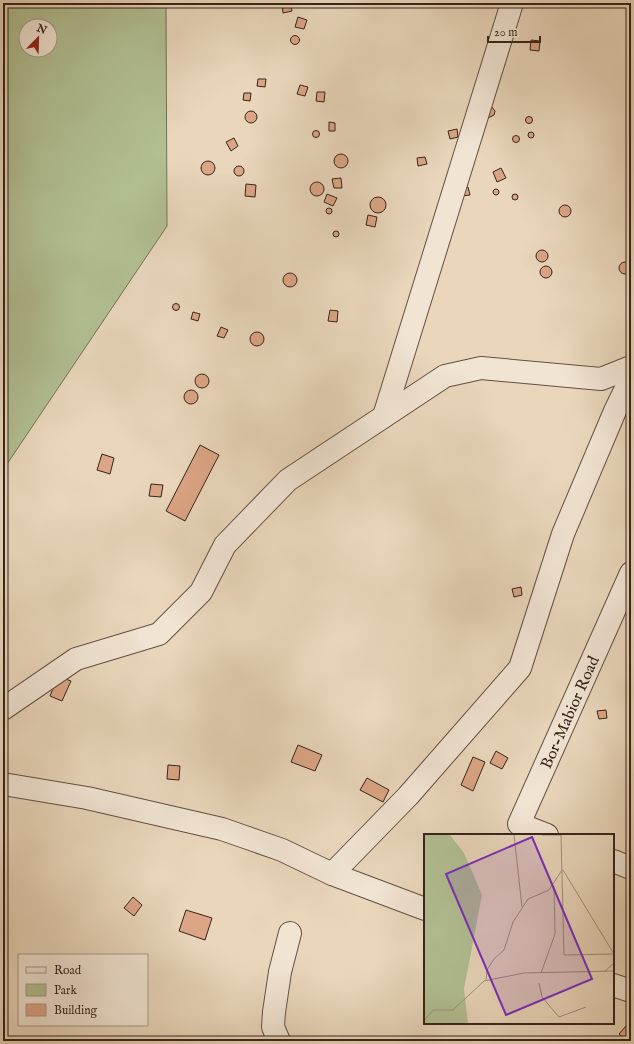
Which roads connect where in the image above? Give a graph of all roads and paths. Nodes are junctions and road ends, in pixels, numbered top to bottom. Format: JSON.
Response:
{"nodes":[{"id":1,"x":512,"y":3,"type":"edge"},
{"id":2,"x":631,"y":367,"type":"edge"},
{"id":3,"x":631,"y":378,"type":"edge"},
{"id":4,"x":384,"y":416,"type":"junction"},
{"id":5,"x":631,"y":572,"type":"edge"},
{"id":6,"x":3,"y":708,"type":"edge"},
{"id":7,"x":3,"y":784,"type":"edge"},
{"id":8,"x":545,"y":834,"type":"edge"},
{"id":9,"x":614,"y":861,"type":"edge"},
{"id":10,"x":631,"y":868,"type":"edge"},
{"id":11,"x":332,"y":874,"type":"junction"},
{"id":12,"x":424,"y":909,"type":"edge"},
{"id":13,"x":290,"y":933,"type":"dead end"},
{"id":14,"x":614,"y":985,"type":"edge"},
{"id":15,"x":631,"y":991,"type":"edge"},
{"id":16,"x":279,"y":1041,"type":"edge"}],
"edges":[{"from":1,"to":4,"type":"street"},
{"from":2,"to":4,"type":"street"},
{"from":3,"to":11,"type":"street"},
{"from":4,"to":6,"type":"street"},
{"from":5,"to":8,"type":"street","name":"Bor-Mabior Road"},
{"from":7,"to":11,"type":"street"},
{"from":9,"to":10,"type":"street"},
{"from":11,"to":12,"type":"street"},
{"from":13,"to":16,"type":"street"},
{"from":14,"to":15,"type":"street"}]}
